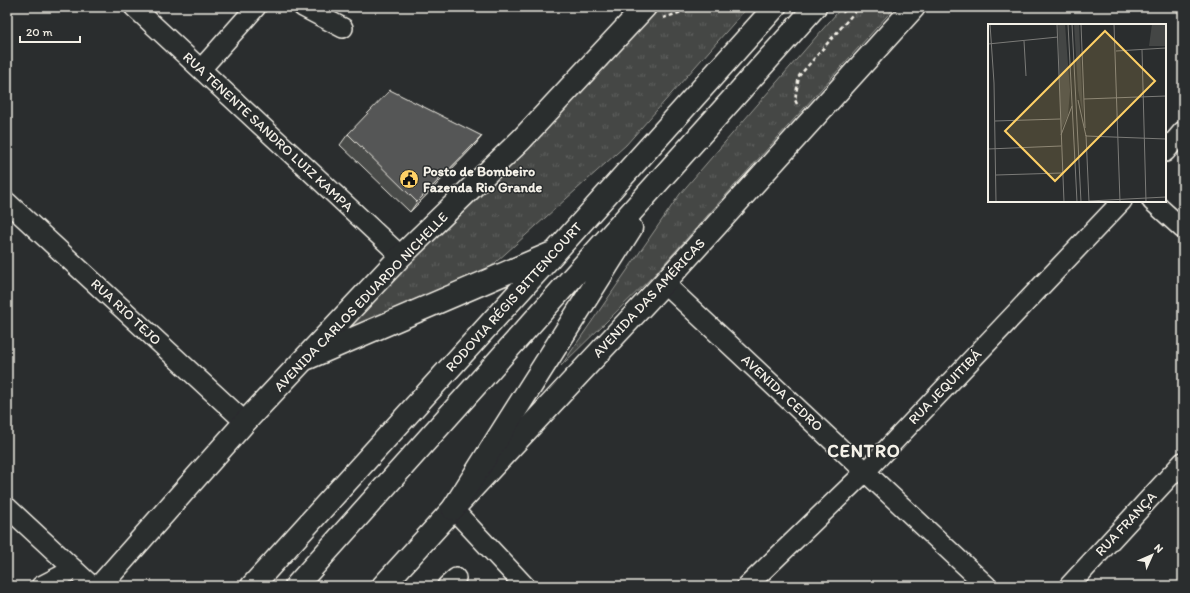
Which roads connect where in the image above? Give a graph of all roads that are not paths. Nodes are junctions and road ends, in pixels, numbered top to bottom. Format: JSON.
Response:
{"nodes":[{"id":1,"x":134,"y":7,"type":"edge"},
{"id":2,"x":256,"y":7,"type":"edge"},
{"id":3,"x":303,"y":7,"type":"edge"},
{"id":4,"x":645,"y":7,"type":"edge"},
{"id":5,"x":775,"y":7,"type":"edge"},
{"id":6,"x":816,"y":7,"type":"edge"},
{"id":7,"x":914,"y":7,"type":"edge"},
{"id":8,"x":343,"y":28,"type":"dead end"},
{"id":9,"x":201,"y":69,"type":"junction"},
{"id":10,"x":1183,"y":131,"type":"edge"},
{"id":11,"x":1166,"y":151,"type":"edge"},
{"id":12,"x":666,"y":173,"type":"junction"},
{"id":13,"x":7,"y":202,"type":"edge"},
{"id":14,"x":1121,"y":202,"type":"edge"},
{"id":15,"x":1153,"y":202,"type":"edge"},
{"id":16,"x":1183,"y":229,"type":"edge"},
{"id":17,"x":556,"y":252,"type":"junction"},
{"id":18,"x":402,"y":256,"type":"junction"},
{"id":19,"x":664,"y":283,"type":"junction"},
{"id":20,"x":308,"y":358,"type":"junction"},
{"id":21,"x":245,"y":422,"type":"junction"},
{"id":22,"x":1183,"y":462,"type":"edge"},
{"id":23,"x":865,"y":472,"type":"junction"},
{"id":24,"x":7,"y":507,"type":"edge"},
{"id":25,"x":453,"y":509,"type":"junction"},
{"id":26,"x":74,"y":569,"type":"junction"},
{"id":27,"x":41,"y":586,"type":"edge"},
{"id":28,"x":92,"y":586,"type":"edge"},
{"id":29,"x":100,"y":586,"type":"edge"},
{"id":30,"x":252,"y":586,"type":"edge"},
{"id":31,"x":296,"y":586,"type":"edge"},
{"id":32,"x":383,"y":586,"type":"edge"},
{"id":33,"x":525,"y":586,"type":"edge"},
{"id":34,"x":747,"y":586,"type":"edge"},
{"id":35,"x":987,"y":586,"type":"edge"},
{"id":36,"x":1069,"y":586,"type":"edge"}],
"edges":[{"from":1,"to":9,"type":"street","name":"RUA TENENTE SANDRO LUIZ KAMPA"},
{"from":2,"to":9,"type":"street"},
{"from":3,"to":8,"type":"street"},
{"from":4,"to":18,"type":"main road","name":"AVENIDA CARLOS EDUARDO NICHELLE"},
{"from":5,"to":17,"type":"main road","name":"RODOVIA RÉGIS BITTENCOURT"},
{"from":6,"to":12,"type":"main road"},
{"from":7,"to":19,"type":"main road","name":"AVENIDA DAS AMÉRICAS"},
{"from":9,"to":18,"type":"street","name":"RUA TENENTE SANDRO LUIZ KAMPA"},
{"from":10,"to":11,"type":"street"},
{"from":12,"to":25,"type":"main road"},
{"from":12,"to":31,"type":"main road"},
{"from":13,"to":21,"type":"street","name":"RUA RIO TEJO"},
{"from":14,"to":23,"type":"street","name":"RUA JEQUITIBÁ"},
{"from":15,"to":16,"type":"street"},
{"from":17,"to":20,"type":"main road"},
{"from":17,"to":30,"type":"main road","name":"RODOVIA RÉGIS BITTENCOURT"},
{"from":18,"to":20,"type":"main road","name":"AVENIDA CARLOS EDUARDO NICHELLE"},
{"from":19,"to":23,"type":"street","name":"AVENIDA CEDRO"},
{"from":19,"to":25,"type":"main road","name":"AVENIDA DAS AMÉRICAS"},
{"from":20,"to":21,"type":"main road","name":"AVENIDA CARLOS EDUARDO NICHELLE"},
{"from":21,"to":29,"type":"main road","name":"AVENIDA CARLOS EDUARDO NICHELLE"},
{"from":22,"to":36,"type":"street","name":"RUA FRANÇA"},
{"from":23,"to":34,"type":"street","name":"RUA JEQUITIBÁ"},
{"from":23,"to":35,"type":"street","name":"AVENIDA CEDRO"},
{"from":24,"to":26,"type":"street"},
{"from":25,"to":32,"type":"main road","name":"AVENIDA DAS AMÉRICAS"},
{"from":25,"to":33,"type":"street"},
{"from":26,"to":27,"type":"street"},
{"from":26,"to":28,"type":"street"}]}
